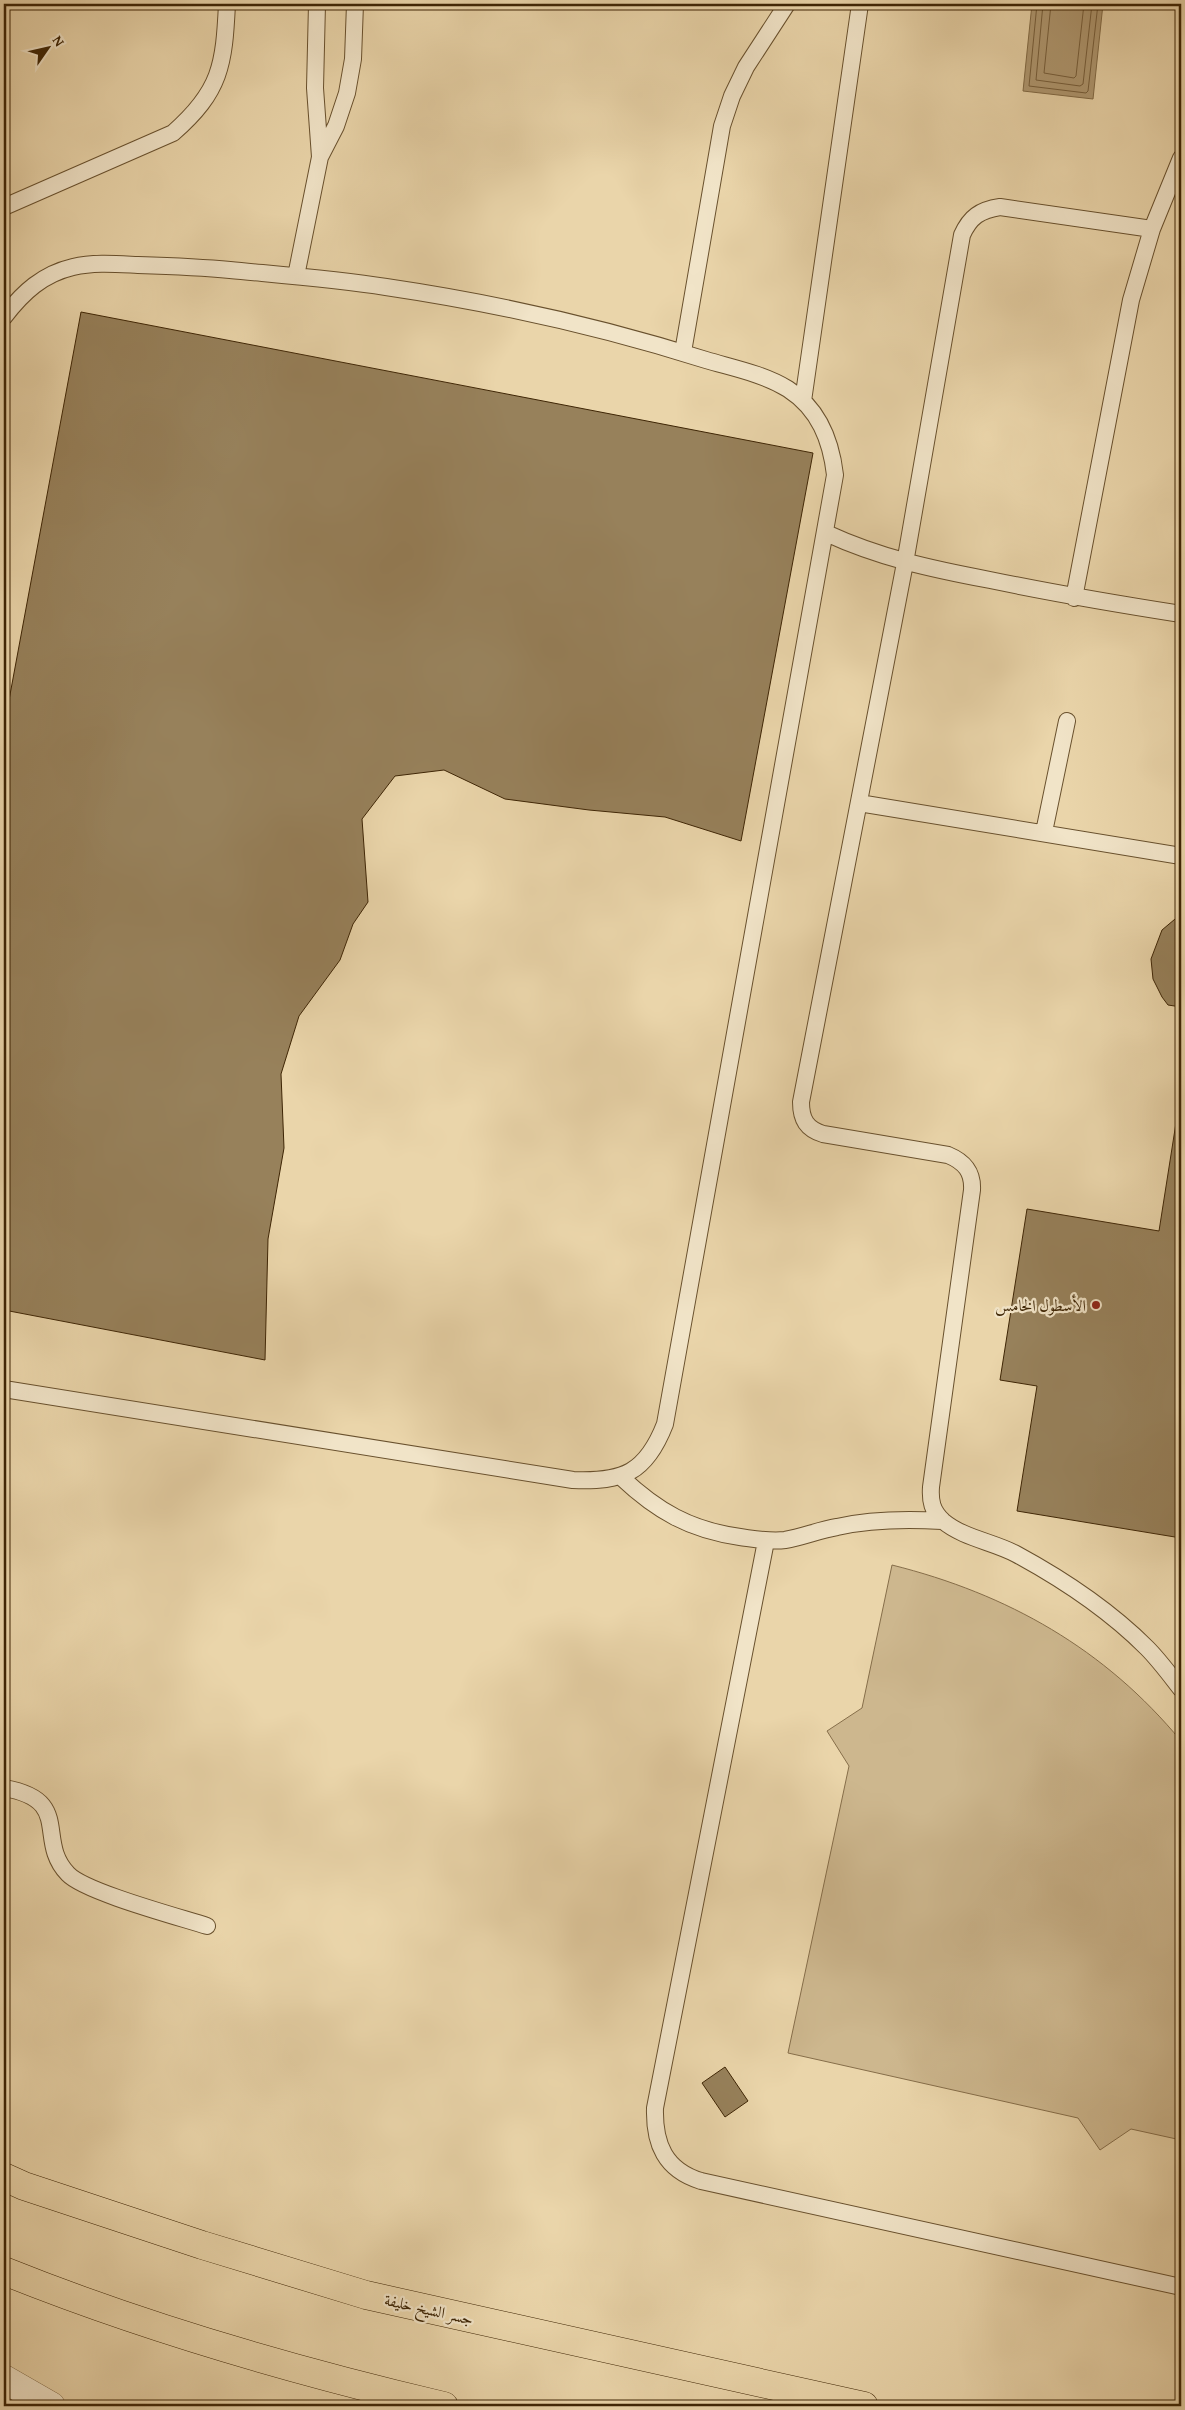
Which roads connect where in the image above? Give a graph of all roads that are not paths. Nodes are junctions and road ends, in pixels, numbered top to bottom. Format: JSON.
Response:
{"nodes":[{"id":1,"x":227,"y":4,"type":"edge"},
{"id":2,"x":317,"y":4,"type":"edge"},
{"id":3,"x":354,"y":4,"type":"edge"},
{"id":4,"x":787,"y":4,"type":"edge"},
{"id":5,"x":860,"y":4,"type":"edge"},
{"id":6,"x":320,"y":158,"type":"junction"},
{"id":7,"x":1181,"y":158,"type":"edge"},
{"id":8,"x":4,"y":207,"type":"edge"},
{"id":9,"x":1152,"y":229,"type":"junction"},
{"id":10,"x":296,"y":276,"type":"junction"},
{"id":11,"x":4,"y":316,"type":"edge"},
{"id":12,"x":683,"y":352,"type":"junction"},
{"id":13,"x":804,"y":401,"type":"junction"},
{"id":14,"x":826,"y":533,"type":"junction"},
{"id":15,"x":905,"y":563,"type":"junction"},
{"id":16,"x":1074,"y":598,"type":"junction"},
{"id":17,"x":1181,"y":614,"type":"edge"},
{"id":18,"x":1067,"y":721,"type":"dead end"},
{"id":19,"x":859,"y":802,"type":"junction"},
{"id":20,"x":1044,"y":832,"type":"junction"},
{"id":21,"x":1181,"y":856,"type":"edge"},
{"id":22,"x":4,"y":1389,"type":"edge"},
{"id":23,"x":621,"y":1477,"type":"junction"},
{"id":24,"x":942,"y":1520,"type":"junction"},
{"id":25,"x":766,"y":1541,"type":"junction"},
{"id":26,"x":1181,"y":1689,"type":"edge"},
{"id":27,"x":4,"y":1788,"type":"edge"},
{"id":28,"x":207,"y":1926,"type":"dead end"},
{"id":29,"x":4,"y":2177,"type":"edge"},
{"id":30,"x":4,"y":2271,"type":"edge"},
{"id":31,"x":1181,"y":2287,"type":"edge"},
{"id":32,"x":4,"y":2379,"type":"edge"},
{"id":33,"x":52,"y":2406,"type":"edge"},
{"id":34,"x":444,"y":2406,"type":"edge"},
{"id":35,"x":864,"y":2406,"type":"edge"}],
"edges":[{"from":1,"to":8,"type":"lane"},
{"from":2,"to":6,"type":"lane"},
{"from":3,"to":6,"type":"lane"},
{"from":4,"to":12,"type":"lane"},
{"from":5,"to":13,"type":"lane"},
{"from":6,"to":10,"type":"lane"},
{"from":7,"to":9,"type":"lane"},
{"from":9,"to":15,"type":"lane"},
{"from":9,"to":16,"type":"lane"},
{"from":10,"to":11,"type":"lane"},
{"from":10,"to":12,"type":"lane"},
{"from":12,"to":13,"type":"lane"},
{"from":13,"to":14,"type":"lane"},
{"from":14,"to":15,"type":"lane"},
{"from":14,"to":23,"type":"lane"},
{"from":15,"to":16,"type":"lane"},
{"from":15,"to":19,"type":"lane"},
{"from":16,"to":17,"type":"lane"},
{"from":18,"to":20,"type":"lane"},
{"from":19,"to":20,"type":"lane"},
{"from":19,"to":24,"type":"lane"},
{"from":20,"to":21,"type":"lane"},
{"from":22,"to":23,"type":"lane"},
{"from":23,"to":25,"type":"lane"},
{"from":24,"to":25,"type":"lane"},
{"from":24,"to":26,"type":"lane"},
{"from":25,"to":31,"type":"lane"},
{"from":27,"to":28,"type":"lane"},
{"from":29,"to":35,"type":"highway","name":"جسر الشيخ خليفة"},
{"from":30,"to":34,"type":"highway"},
{"from":32,"to":33,"type":"street"}]}
